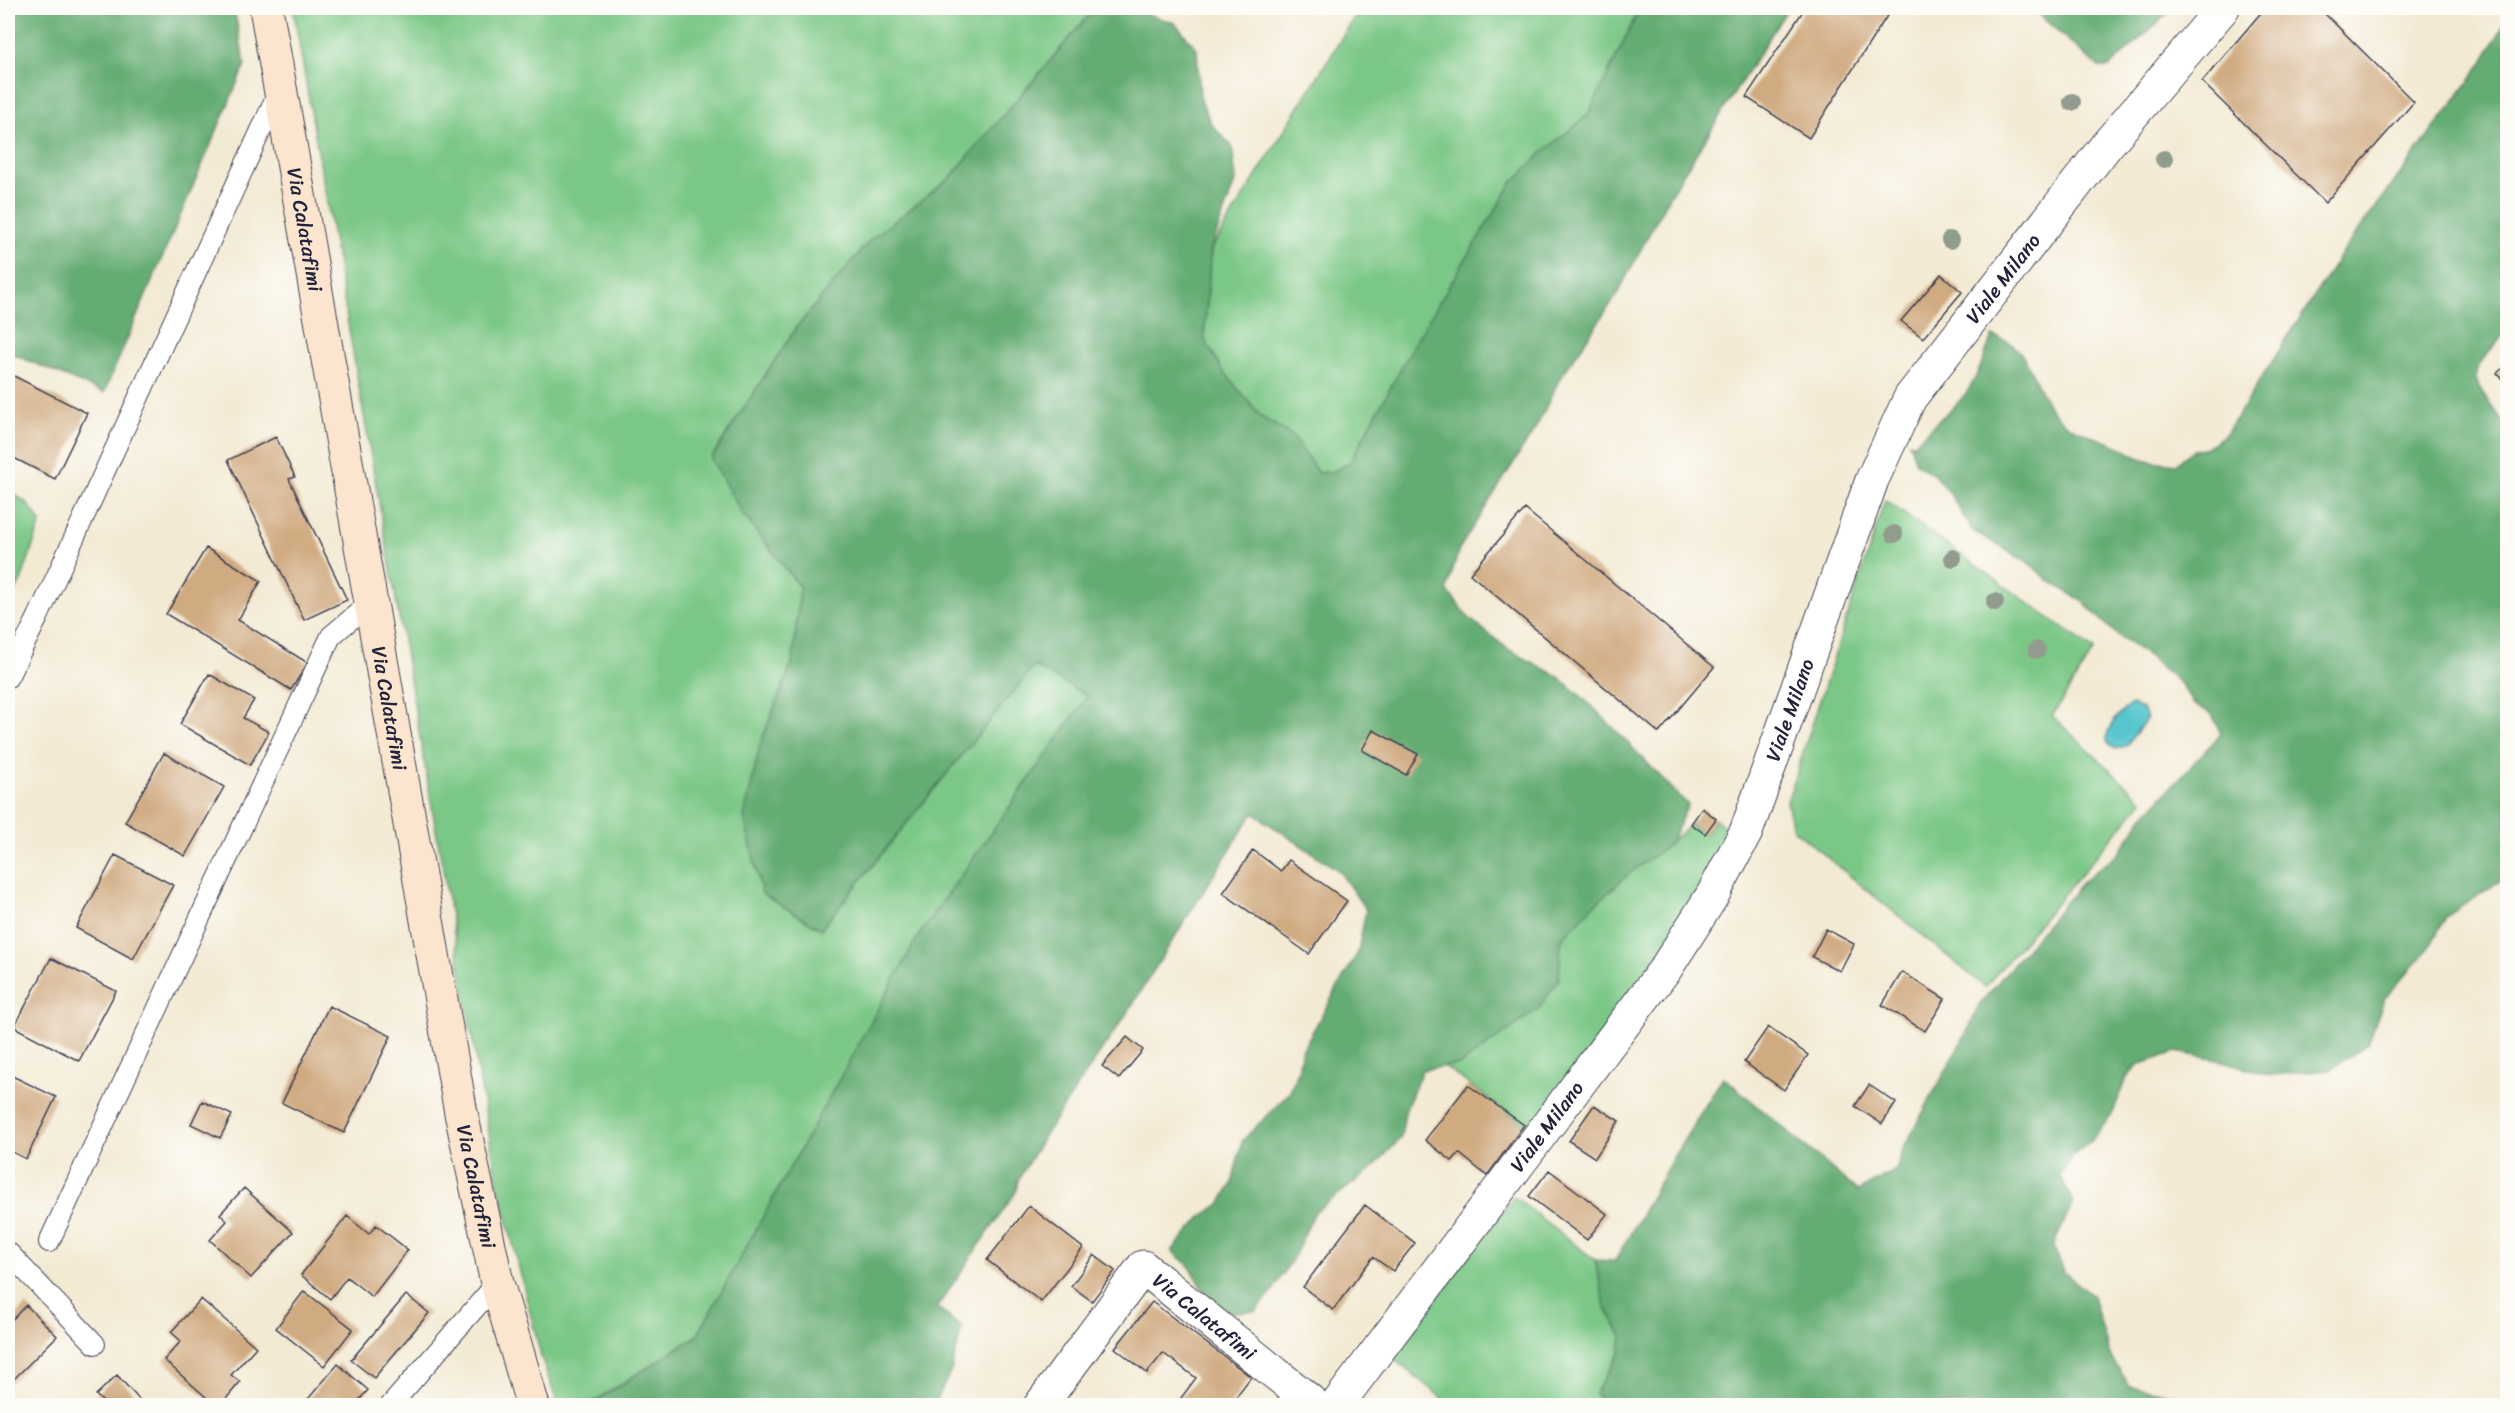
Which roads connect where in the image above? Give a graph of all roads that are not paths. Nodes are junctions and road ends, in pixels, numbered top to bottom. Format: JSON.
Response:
{"nodes":[{"id":1,"x":266,"y":8,"type":"edge"},
{"id":2,"x":2223,"y":8,"type":"edge"},
{"id":3,"x":280,"y":88,"type":"junction"},
{"id":4,"x":369,"y":604,"type":"junction"},
{"id":5,"x":8,"y":677,"type":"edge"},
{"id":6,"x":49,"y":1242,"type":"dead end"},
{"id":7,"x":8,"y":1252,"type":"edge"},
{"id":8,"x":497,"y":1283,"type":"junction"},
{"id":9,"x":95,"y":1344,"type":"dead end"},
{"id":10,"x":390,"y":1406,"type":"edge"},
{"id":11,"x":533,"y":1406,"type":"edge"},
{"id":12,"x":1040,"y":1406,"type":"edge"},
{"id":13,"x":1316,"y":1406,"type":"edge"},
{"id":14,"x":1336,"y":1406,"type":"edge"}],
"edges":[{"from":1,"to":3,"type":"street","name":"Via Calatafimi"},
{"from":2,"to":14,"type":"street","name":"Viale Milano"},
{"from":3,"to":4,"type":"street","name":"Via Calatafimi"},
{"from":3,"to":5,"type":"lane"},
{"from":4,"to":6,"type":"lane"},
{"from":4,"to":8,"type":"street","name":"Via Calatafimi"},
{"from":7,"to":9,"type":"lane"},
{"from":8,"to":10,"type":"lane"},
{"from":8,"to":11,"type":"street","name":"Via Calatafimi"},
{"from":12,"to":13,"type":"street","name":"Via Calatafimi"}]}
